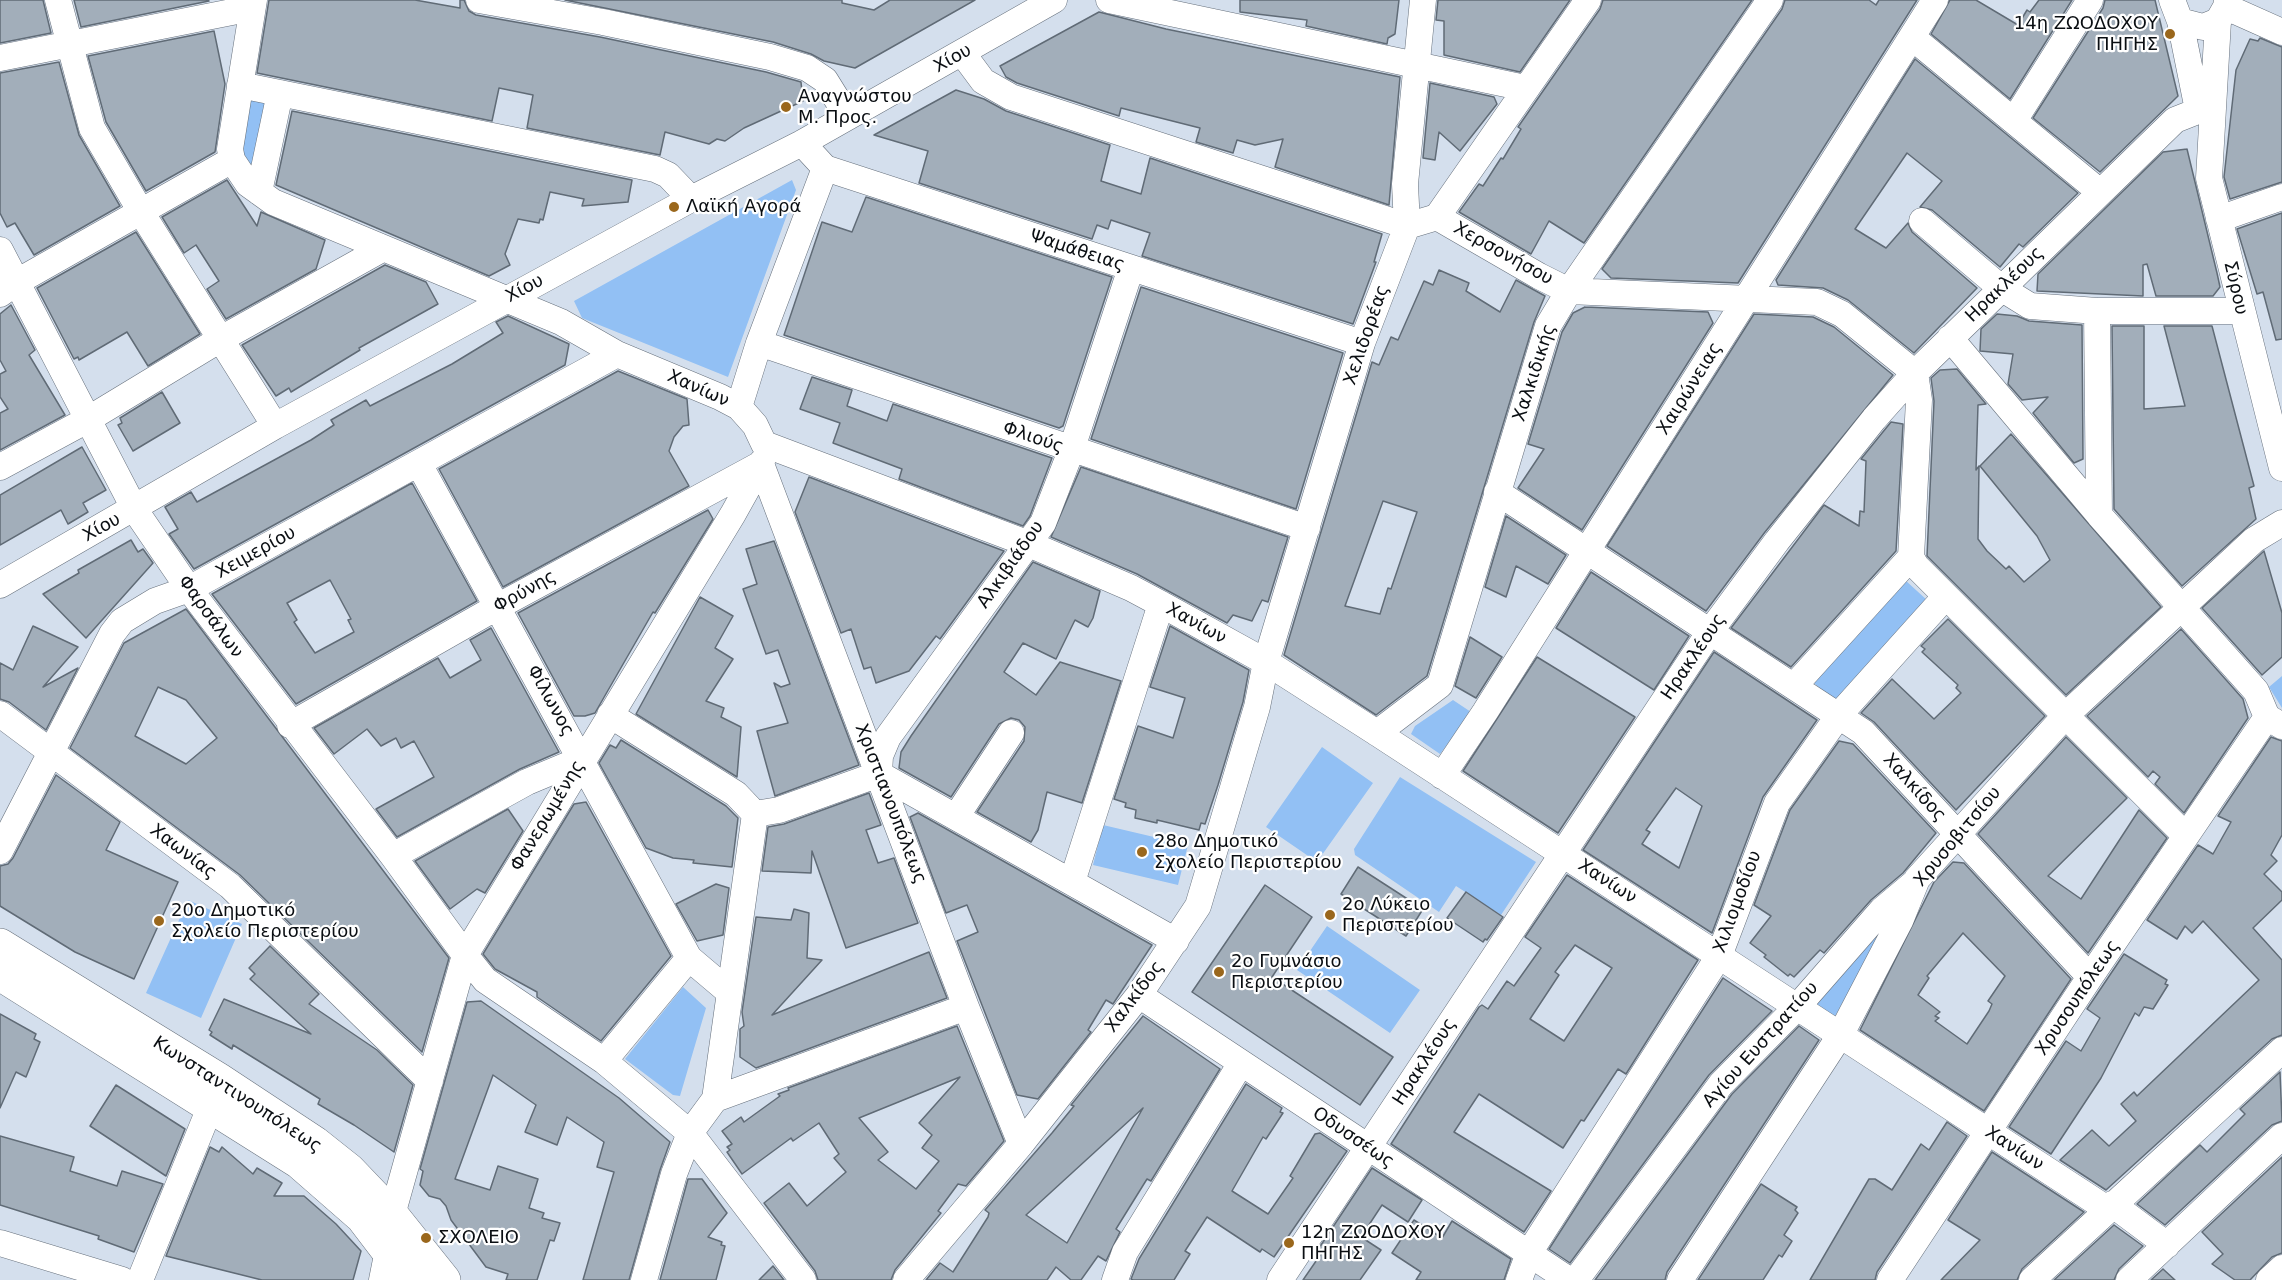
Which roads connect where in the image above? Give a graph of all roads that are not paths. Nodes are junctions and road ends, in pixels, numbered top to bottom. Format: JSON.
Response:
{"nodes":[{"id":1,"x":58,"y":0,"type":"edge"},
{"id":2,"x":479,"y":0,"type":"edge"},
{"id":3,"x":1054,"y":0,"type":"edge"},
{"id":4,"x":1108,"y":0,"type":"edge"},
{"id":5,"x":1423,"y":0,"type":"edge"},
{"id":6,"x":1588,"y":0,"type":"edge"},
{"id":7,"x":1770,"y":0,"type":"edge"},
{"id":8,"x":1935,"y":0,"type":"edge"},
{"id":9,"x":2090,"y":0,"type":"edge"},
{"id":10,"x":253,"y":4,"type":"edge"},
{"id":11,"x":2224,"y":9,"type":"edge"},
{"id":12,"x":2176,"y":10,"type":"edge"},
{"id":13,"x":2282,"y":32,"type":"edge"},
{"id":14,"x":1913,"y":38,"type":"junction"},
{"id":15,"x":70,"y":44,"type":"junction"},
{"id":16,"x":963,"y":54,"type":"junction"},
{"id":17,"x":0,"y":58,"type":"edge"},
{"id":18,"x":1416,"y":66,"type":"junction"},
{"id":19,"x":240,"y":85,"type":"junction"},
{"id":20,"x":1525,"y":88,"type":"junction"},
{"id":21,"x":280,"y":93,"type":"junction"},
{"id":22,"x":2206,"y":108,"type":"junction"},
{"id":23,"x":848,"y":117,"type":"junction"},
{"id":24,"x":2015,"y":119,"type":"junction"},
{"id":25,"x":802,"y":143,"type":"junction"},
{"id":26,"x":232,"y":160,"type":"junction"},
{"id":27,"x":825,"y":168,"type":"junction"},
{"id":28,"x":259,"y":192,"type":"junction"},
{"id":29,"x":2100,"y":192,"type":"junction"},
{"id":30,"x":2282,"y":197,"type":"edge"},
{"id":31,"x":691,"y":199,"type":"junction"},
{"id":32,"x":141,"y":212,"type":"junction"},
{"id":33,"x":1437,"y":217,"type":"junction"},
{"id":34,"x":2219,"y":219,"type":"junction"},
{"id":35,"x":1922,"y":221,"type":"dead end"},
{"id":36,"x":1407,"y":226,"type":"junction"},
{"id":37,"x":382,"y":249,"type":"junction"},
{"id":38,"x":0,"y":250,"type":"edge"},
{"id":39,"x":1131,"y":268,"type":"junction"},
{"id":40,"x":2001,"y":288,"type":"junction"},
{"id":41,"x":8,"y":289,"type":"edge"},
{"id":42,"x":1569,"y":291,"type":"junction"},
{"id":43,"x":1747,"y":298,"type":"junction"},
{"id":44,"x":507,"y":299,"type":"junction"},
{"id":45,"x":2097,"y":311,"type":"junction"},
{"id":46,"x":2241,"y":311,"type":"junction"},
{"id":47,"x":1950,"y":338,"type":"junction"},
{"id":48,"x":219,"y":340,"type":"junction"},
{"id":49,"x":759,"y":343,"type":"junction"},
{"id":50,"x":1362,"y":343,"type":"junction"},
{"id":51,"x":617,"y":354,"type":"junction"},
{"id":52,"x":1915,"y":373,"type":"junction"},
{"id":53,"x":739,"y":407,"type":"junction"},
{"id":54,"x":87,"y":420,"type":"junction"},
{"id":55,"x":275,"y":426,"type":"junction"},
{"id":56,"x":1071,"y":451,"type":"junction"},
{"id":57,"x":763,"y":454,"type":"junction"},
{"id":58,"x":419,"y":464,"type":"junction"},
{"id":59,"x":0,"y":467,"type":"edge"},
{"id":60,"x":2282,"y":468,"type":"edge"},
{"id":61,"x":1497,"y":492,"type":"junction"},
{"id":62,"x":135,"y":510,"type":"junction"},
{"id":63,"x":2098,"y":515,"type":"junction"},
{"id":64,"x":2282,"y":523,"type":"edge"},
{"id":65,"x":1307,"y":528,"type":"junction"},
{"id":66,"x":1029,"y":544,"type":"junction"},
{"id":67,"x":1587,"y":552,"type":"junction"},
{"id":68,"x":1911,"y":557,"type":"junction"},
{"id":69,"x":0,"y":585,"type":"edge"},
{"id":70,"x":189,"y":589,"type":"junction"},
{"id":71,"x":1946,"y":596,"type":"junction"},
{"id":72,"x":1161,"y":604,"type":"junction"},
{"id":73,"x":497,"y":607,"type":"junction"},
{"id":74,"x":2179,"y":607,"type":"junction"},
{"id":75,"x":1710,"y":633,"type":"junction"},
{"id":76,"x":1266,"y":662,"type":"junction"},
{"id":77,"x":1794,"y":686,"type":"junction"},
{"id":78,"x":0,"y":714,"type":"edge"},
{"id":79,"x":610,"y":715,"type":"junction"},
{"id":80,"x":1839,"y":716,"type":"junction"},
{"id":81,"x":2064,"y":716,"type":"junction"},
{"id":82,"x":2274,"y":721,"type":"edge"},
{"id":83,"x":290,"y":724,"type":"junction"},
{"id":84,"x":1011,"y":733,"type":"dead end"},
{"id":85,"x":1377,"y":733,"type":"junction"},
{"id":86,"x":50,"y":753,"type":"junction"},
{"id":87,"x":582,"y":759,"type":"junction"},
{"id":88,"x":879,"y":774,"type":"junction"},
{"id":89,"x":1442,"y":776,"type":"junction"},
{"id":90,"x":755,"y":814,"type":"junction"},
{"id":91,"x":956,"y":817,"type":"junction"},
{"id":92,"x":1956,"y":834,"type":"junction"},
{"id":93,"x":2186,"y":836,"type":"junction"},
{"id":94,"x":0,"y":851,"type":"edge"},
{"id":95,"x":1562,"y":853,"type":"junction"},
{"id":96,"x":393,"y":856,"type":"junction"},
{"id":97,"x":1917,"y":879,"type":"junction"},
{"id":98,"x":1072,"y":882,"type":"junction"},
{"id":99,"x":1176,"y":941,"type":"junction"},
{"id":100,"x":0,"y":945,"type":"edge"},
{"id":101,"x":465,"y":955,"type":"junction"},
{"id":102,"x":1719,"y":956,"type":"junction"},
{"id":103,"x":689,"y":958,"type":"junction"},
{"id":104,"x":0,"y":974,"type":"edge"},
{"id":105,"x":2090,"y":977,"type":"junction"},
{"id":106,"x":728,"y":991,"type":"junction"},
{"id":107,"x":1139,"y":995,"type":"junction"},
{"id":108,"x":1798,"y":1006,"type":"junction"},
{"id":109,"x":966,"y":1007,"type":"junction"},
{"id":110,"x":1841,"y":1034,"type":"junction"},
{"id":111,"x":2282,"y":1050,"type":"edge"},
{"id":112,"x":604,"y":1061,"type":"junction"},
{"id":113,"x":1240,"y":1063,"type":"junction"},
{"id":114,"x":430,"y":1081,"type":"junction"},
{"id":115,"x":715,"y":1099,"type":"junction"},
{"id":116,"x":211,"y":1105,"type":"junction"},
{"id":117,"x":690,"y":1133,"type":"junction"},
{"id":118,"x":1989,"y":1133,"type":"junction"},
{"id":119,"x":2282,"y":1136,"type":"edge"},
{"id":120,"x":1021,"y":1144,"type":"junction"},
{"id":121,"x":1369,"y":1149,"type":"junction"},
{"id":122,"x":2109,"y":1207,"type":"junction"},
{"id":123,"x":392,"y":1215,"type":"junction"},
{"id":124,"x":0,"y":1243,"type":"edge"},
{"id":125,"x":2167,"y":1245,"type":"junction"},
{"id":126,"x":1529,"y":1253,"type":"junction"},
{"id":127,"x":385,"y":1265,"type":"edge"},
{"id":128,"x":2282,"y":1268,"type":"edge"},
{"id":129,"x":122,"y":1280,"type":"edge"},
{"id":130,"x":140,"y":1280,"type":"edge"},
{"id":131,"x":410,"y":1280,"type":"edge"},
{"id":132,"x":444,"y":1280,"type":"edge"},
{"id":133,"x":644,"y":1280,"type":"edge"},
{"id":134,"x":803,"y":1280,"type":"edge"},
{"id":135,"x":906,"y":1280,"type":"edge"},
{"id":136,"x":1116,"y":1280,"type":"edge"},
{"id":137,"x":1280,"y":1280,"type":"edge"},
{"id":138,"x":1519,"y":1280,"type":"edge"},
{"id":139,"x":1569,"y":1280,"type":"edge"},
{"id":140,"x":1576,"y":1280,"type":"edge"},
{"id":141,"x":1680,"y":1280,"type":"edge"},
{"id":142,"x":1890,"y":1280,"type":"edge"},
{"id":143,"x":2032,"y":1280,"type":"edge"},
{"id":144,"x":2129,"y":1280,"type":"edge"},
{"id":145,"x":2269,"y":1280,"type":"edge"}],
"edges":[{"from":1,"to":15,"type":"street"},
{"from":2,"to":23,"type":"street"},
{"from":3,"to":16,"type":"street","name":"Χίου"},
{"from":4,"to":18,"type":"street"},
{"from":5,"to":18,"type":"street","name":"Χελιδορέας"},
{"from":6,"to":20,"type":"street"},
{"from":7,"to":42,"type":"street","name":"Χαλκιδικής"},
{"from":8,"to":14,"type":"street","name":"Χαιρώνειας"},
{"from":9,"to":24,"type":"street"},
{"from":10,"to":15,"type":"street"},
{"from":10,"to":19,"type":"street"},
{"from":11,"to":12,"type":"street"},
{"from":11,"to":13,"type":"street"},
{"from":11,"to":22,"type":"street","name":"Σύρου"},
{"from":12,"to":22,"type":"street","name":"Σύρου"},
{"from":14,"to":24,"type":"street"},
{"from":14,"to":43,"type":"street","name":"Χαιρώνειας"},
{"from":15,"to":17,"type":"street"},
{"from":15,"to":32,"type":"street"},
{"from":16,"to":23,"type":"street","name":"Χίου"},
{"from":16,"to":36,"type":"street"},
{"from":18,"to":20,"type":"street"},
{"from":18,"to":36,"type":"street","name":"Χελιδορέας"},
{"from":19,"to":21,"type":"street"},
{"from":19,"to":26,"type":"street"},
{"from":20,"to":33,"type":"street"},
{"from":21,"to":28,"type":"street"},
{"from":21,"to":31,"type":"street"},
{"from":22,"to":29,"type":"street","name":"Ηρακλέους"},
{"from":22,"to":34,"type":"street","name":"Σύρου"},
{"from":23,"to":25,"type":"street","name":"Χίου"},
{"from":24,"to":29,"type":"street"},
{"from":25,"to":27,"type":"street","name":"Ψαμάθειας"},
{"from":25,"to":31,"type":"street","name":"Χίου"},
{"from":26,"to":28,"type":"street","name":"Χανίων"},
{"from":26,"to":32,"type":"street"},
{"from":27,"to":39,"type":"street","name":"Ψαμάθειας"},
{"from":27,"to":49,"type":"street"},
{"from":28,"to":37,"type":"street","name":"Χανίων"},
{"from":29,"to":40,"type":"street","name":"Ηρακλέους"},
{"from":30,"to":34,"type":"street"},
{"from":31,"to":44,"type":"street","name":"Χίου"},
{"from":32,"to":41,"type":"street"},
{"from":32,"to":48,"type":"street"},
{"from":33,"to":36,"type":"street","name":"Χερσονήσου"},
{"from":33,"to":42,"type":"street","name":"Χερσονήσου"},
{"from":34,"to":46,"type":"street","name":"Σύρου"},
{"from":35,"to":40,"type":"street"},
{"from":36,"to":50,"type":"street","name":"Χελιδορέας"},
{"from":37,"to":44,"type":"street","name":"Χανίων"},
{"from":37,"to":48,"type":"street"},
{"from":38,"to":41,"type":"street","name":"Φαρσάλων"},
{"from":39,"to":50,"type":"street","name":"Ψαμάθειας"},
{"from":39,"to":56,"type":"street","name":"Αλκιβιάδου"},
{"from":40,"to":45,"type":"street"},
{"from":40,"to":47,"type":"street","name":"Ηρακλέους"},
{"from":41,"to":54,"type":"street","name":"Φαρσάλων"},
{"from":42,"to":43,"type":"street","name":"Χερσονήσου"},
{"from":42,"to":61,"type":"street","name":"Χαλκιδικής"},
{"from":43,"to":52,"type":"street","name":"Χερσονήσου"},
{"from":43,"to":67,"type":"street","name":"Χαιρώνειας"},
{"from":44,"to":51,"type":"street","name":"Χανίων"},
{"from":44,"to":55,"type":"street","name":"Χίου"},
{"from":45,"to":46,"type":"street"},
{"from":45,"to":63,"type":"street"},
{"from":46,"to":60,"type":"street","name":"Σύρου"},
{"from":47,"to":52,"type":"street","name":"Ηρακλέους"},
{"from":47,"to":63,"type":"street"},
{"from":48,"to":54,"type":"street"},
{"from":48,"to":55,"type":"street"},
{"from":49,"to":53,"type":"street"},
{"from":49,"to":56,"type":"street","name":"Φλιούς"},
{"from":50,"to":65,"type":"street","name":"Χελιδορέας"},
{"from":51,"to":53,"type":"street","name":"Χανίων"},
{"from":51,"to":58,"type":"street","name":"Χειμερίου"},
{"from":52,"to":68,"type":"street"},
{"from":52,"to":75,"type":"street","name":"Ηρακλέους"},
{"from":53,"to":57,"type":"street","name":"Χανίων"},
{"from":54,"to":59,"type":"street"},
{"from":54,"to":62,"type":"street","name":"Φαρσάλων"},
{"from":55,"to":62,"type":"street","name":"Χίου"},
{"from":56,"to":65,"type":"street","name":"Φλιούς"},
{"from":56,"to":66,"type":"street","name":"Αλκιβιάδου"},
{"from":57,"to":66,"type":"street","name":"Χανίων"},
{"from":57,"to":73,"type":"street","name":"Φρύνης"},
{"from":57,"to":79,"type":"street","name":"Φανερωμένης"},
{"from":57,"to":88,"type":"street","name":"Χριστιανουπόλεως"},
{"from":58,"to":70,"type":"street","name":"Χειμερίου"},
{"from":58,"to":73,"type":"street","name":"Φίλωνος"},
{"from":61,"to":67,"type":"street","name":"Χαλκίδος"},
{"from":61,"to":85,"type":"street","name":"Χαλκιδικής"},
{"from":62,"to":69,"type":"street","name":"Χίου"},
{"from":62,"to":70,"type":"street","name":"Φαρσάλων"},
{"from":63,"to":74,"type":"street"},
{"from":64,"to":74,"type":"street","name":"Χρυσοβιτσίου"},
{"from":65,"to":76,"type":"street","name":"Χελιδορέας"},
{"from":66,"to":72,"type":"street","name":"Χανίων"},
{"from":66,"to":88,"type":"street","name":"Αλκιβιάδου"},
{"from":67,"to":75,"type":"street","name":"Χαλκίδος"},
{"from":67,"to":89,"type":"street","name":"Χαιρώνειας"},
{"from":68,"to":71,"type":"street"},
{"from":68,"to":77,"type":"street"},
{"from":70,"to":83,"type":"street","name":"Φαρσάλων"},
{"from":70,"to":86,"type":"street","name":"Χειμερίου"},
{"from":71,"to":80,"type":"street","name":"Χιλιομοδίου"},
{"from":71,"to":81,"type":"street"},
{"from":72,"to":76,"type":"street","name":"Χανίων"},
{"from":72,"to":98,"type":"street"},
{"from":73,"to":83,"type":"street","name":"Φρύνης"},
{"from":73,"to":87,"type":"street","name":"Φίλωνος"},
{"from":74,"to":81,"type":"street","name":"Χρυσοβιτσίου"},
{"from":74,"to":82,"type":"street"},
{"from":75,"to":77,"type":"street","name":"Χαλκίδος"},
{"from":75,"to":95,"type":"street","name":"Ηρακλέους"},
{"from":76,"to":85,"type":"street","name":"Χανίων"},
{"from":76,"to":99,"type":"street","name":"Χαλκίδος"},
{"from":77,"to":80,"type":"street","name":"Χαλκίδος"},
{"from":78,"to":86,"type":"street","name":"Χαωνίας"},
{"from":79,"to":87,"type":"street","name":"Φανερωμένης"},
{"from":79,"to":90,"type":"street"},
{"from":80,"to":92,"type":"street","name":"Χαλκίδος"},
{"from":80,"to":102,"type":"street","name":"Χιλιομοδίου"},
{"from":81,"to":92,"type":"street","name":"Χρυσοβιτσίου"},
{"from":81,"to":93,"type":"street"},
{"from":82,"to":93,"type":"street","name":"Χρυσουπόλεως"},
{"from":83,"to":96,"type":"street","name":"Φαρσάλων"},
{"from":84,"to":91,"type":"street"},
{"from":85,"to":89,"type":"street","name":"Χανίων"},
{"from":86,"to":94,"type":"street","name":"Χειμερίου"},
{"from":86,"to":114,"type":"street","name":"Χαωνίας"},
{"from":87,"to":96,"type":"street"},
{"from":87,"to":101,"type":"street","name":"Φανερωμένης"},
{"from":87,"to":103,"type":"street","name":"Φίλωνος"},
{"from":88,"to":90,"type":"street"},
{"from":88,"to":91,"type":"street"},
{"from":88,"to":109,"type":"street","name":"Χριστιανουπόλεως"},
{"from":89,"to":95,"type":"street","name":"Χανίων"},
{"from":90,"to":106,"type":"street"},
{"from":91,"to":98,"type":"street"},
{"from":92,"to":97,"type":"street","name":"Χρυσοβιτσίου"},
{"from":92,"to":105,"type":"street","name":"Χαλκίδος"},
{"from":93,"to":105,"type":"street","name":"Χρυσουπόλεως"},
{"from":95,"to":102,"type":"street","name":"Χανίων"},
{"from":95,"to":121,"type":"street","name":"Ηρακλέους"},
{"from":96,"to":101,"type":"street","name":"Φαρσάλων"},
{"from":97,"to":108,"type":"street","name":"Αγίου Ευστρατίου"},
{"from":97,"to":110,"type":"street","name":"Χρυσοβιτσίου"},
{"from":98,"to":99,"type":"street"},
{"from":99,"to":107,"type":"street","name":"Χαλκίδος"},
{"from":100,"to":123,"type":"main road","name":"Κωνσταντινουπόλεως"},
{"from":101,"to":112,"type":"street","name":"Φαρσάλων"},
{"from":101,"to":114,"type":"street","name":"Φανερωμένης"},
{"from":102,"to":108,"type":"street","name":"Χανίων"},
{"from":102,"to":126,"type":"street","name":"Χιλιομοδίου"},
{"from":103,"to":106,"type":"street","name":"Φίλωνος"},
{"from":103,"to":112,"type":"street"},
{"from":104,"to":116,"type":"main road","name":"Κωνσταντινουπόλεως"},
{"from":105,"to":118,"type":"street","name":"Χρυσουπόλεως"},
{"from":106,"to":115,"type":"street"},
{"from":107,"to":113,"type":"street","name":"Οδυσσέως"},
{"from":107,"to":120,"type":"street","name":"Χαλκίδος"},
{"from":108,"to":110,"type":"street","name":"Χανίων"},
{"from":108,"to":140,"type":"street","name":"Αγίου Ευστρατίου"},
{"from":109,"to":115,"type":"street"},
{"from":109,"to":120,"type":"street","name":"Χριστιανουπόλεως"},
{"from":110,"to":118,"type":"street","name":"Χανίων"},
{"from":110,"to":141,"type":"street","name":"Χρυσοβιτσίου"},
{"from":111,"to":122,"type":"street"},
{"from":112,"to":117,"type":"street","name":"Φαρσάλων"},
{"from":113,"to":121,"type":"street","name":"Οδυσσέως"},
{"from":113,"to":136,"type":"street"},
{"from":114,"to":123,"type":"street","name":"Φανερωμένης"},
{"from":115,"to":117,"type":"street"},
{"from":116,"to":127,"type":"main road","name":"Κωνσταντινουπόλεως"},
{"from":116,"to":130,"type":"street"},
{"from":117,"to":133,"type":"street"},
{"from":117,"to":134,"type":"street","name":"Φαρσάλων"},
{"from":118,"to":122,"type":"street","name":"Χανίων"},
{"from":118,"to":142,"type":"street","name":"Χρυσουπόλεως"},
{"from":119,"to":125,"type":"street"},
{"from":120,"to":135,"type":"street","name":"Χαλκίδος"},
{"from":121,"to":126,"type":"street","name":"Οδυσσέως"},
{"from":121,"to":137,"type":"street","name":"Ηρακλέους"},
{"from":122,"to":125,"type":"street","name":"Χανίων"},
{"from":122,"to":143,"type":"street"},
{"from":123,"to":132,"type":"main road","name":"Κωνσταντινουπόλεως"},
{"from":124,"to":129,"type":"street"},
{"from":125,"to":144,"type":"street"},
{"from":126,"to":138,"type":"street","name":"Χιλιομοδίου"},
{"from":126,"to":139,"type":"street","name":"Οδυσσέως"},
{"from":127,"to":131,"type":"main road","name":"Κωνσταντινουπόλεως"},
{"from":128,"to":145,"type":"street"}]}
